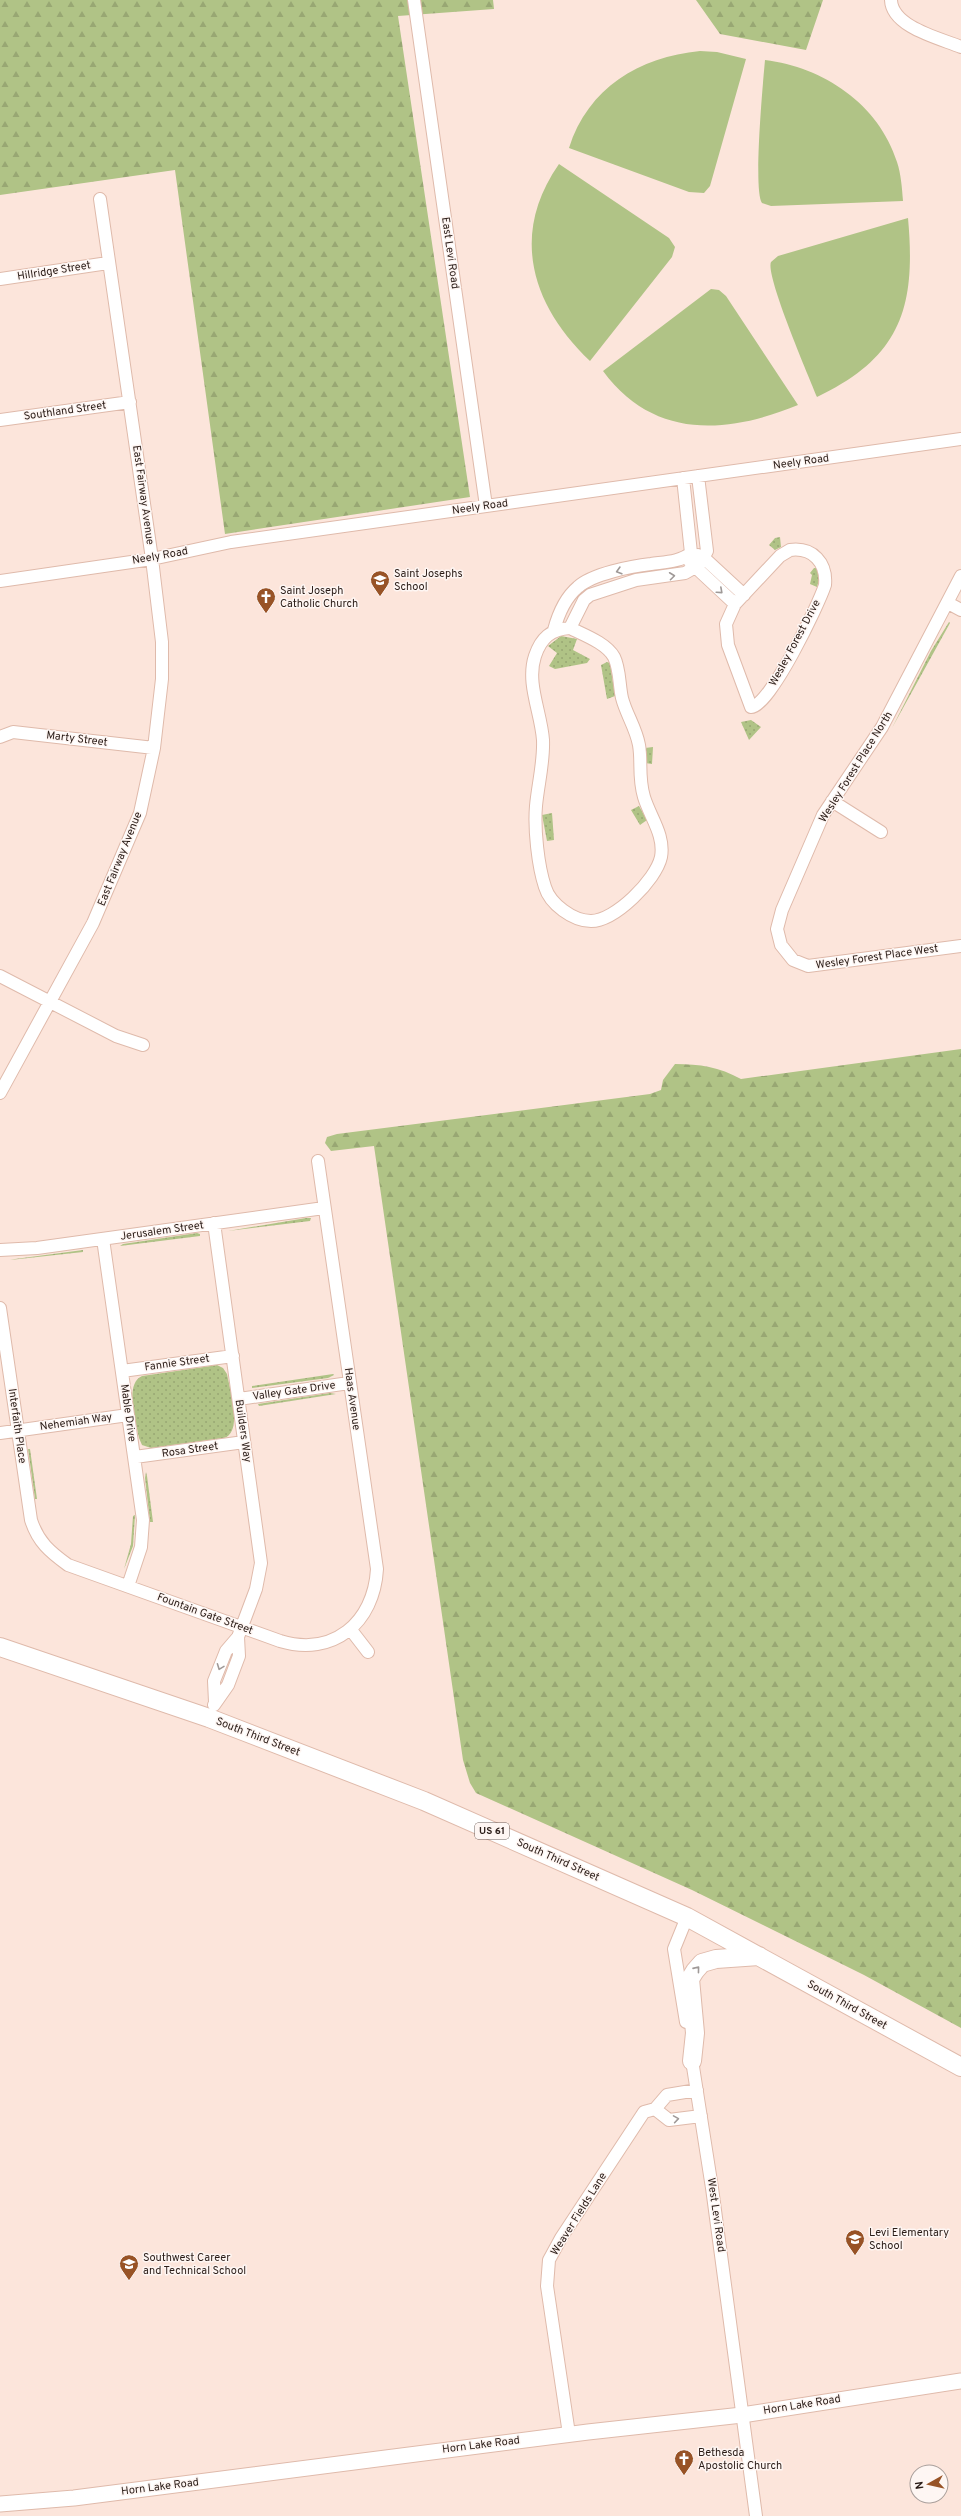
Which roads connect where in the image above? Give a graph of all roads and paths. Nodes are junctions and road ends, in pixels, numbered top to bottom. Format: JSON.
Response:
{"nodes":[{"id":1,"x":414,"y":0,"type":"edge"},
{"id":2,"x":891,"y":0,"type":"edge"},
{"id":3,"x":961,"y":47,"type":"edge"},
{"id":4,"x":100,"y":199,"type":"dead end"},
{"id":5,"x":108,"y":263,"type":"junction"},
{"id":6,"x":0,"y":279,"type":"edge"},
{"id":7,"x":130,"y":402,"type":"junction"},
{"id":8,"x":0,"y":420,"type":"edge"},
{"id":9,"x":961,"y":439,"type":"edge"},
{"id":10,"x":698,"y":476,"type":"junction"},
{"id":11,"x":683,"y":478,"type":"junction"},
{"id":12,"x":486,"y":506,"type":"junction"},
{"id":13,"x":704,"y":529,"type":"junction"},
{"id":14,"x":690,"y":531,"type":"junction"},
{"id":15,"x":688,"y":555,"type":"junction"},
{"id":16,"x":704,"y":558,"type":"junction"},
{"id":17,"x":152,"y":559,"type":"junction"},
{"id":18,"x":646,"y":564,"type":"junction"},
{"id":19,"x":696,"y":568,"type":"junction"},
{"id":20,"x":961,"y":576,"type":"edge"},
{"id":21,"x":648,"y":578,"type":"junction"},
{"id":22,"x":0,"y":581,"type":"edge"},
{"id":23,"x":744,"y":595,"type":"junction"},
{"id":24,"x":948,"y":603,"type":"junction"},
{"id":25,"x":735,"y":604,"type":"junction"},
{"id":26,"x":961,"y":610,"type":"edge"},
{"id":27,"x":570,"y":628,"type":"junction"},
{"id":28,"x":554,"y":630,"type":"junction"},
{"id":29,"x":0,"y":737,"type":"edge"},
{"id":30,"x":154,"y":748,"type":"junction"},
{"id":31,"x":832,"y":801,"type":"junction"},
{"id":32,"x":881,"y":832,"type":"dead end"},
{"id":33,"x":961,"y":946,"type":"edge"},
{"id":34,"x":793,"y":960,"type":"joint"},
{"id":35,"x":0,"y":976,"type":"edge"},
{"id":36,"x":50,"y":1002,"type":"junction"},
{"id":37,"x":143,"y":1045,"type":"dead end"},
{"id":38,"x":0,"y":1093,"type":"edge"},
{"id":39,"x":318,"y":1161,"type":"dead end"},
{"id":40,"x":324,"y":1208,"type":"junction"},
{"id":41,"x":214,"y":1223,"type":"junction"},
{"id":42,"x":103,"y":1239,"type":"junction"},
{"id":43,"x":0,"y":1250,"type":"edge"},
{"id":44,"x":0,"y":1308,"type":"edge"},
{"id":45,"x":232,"y":1356,"type":"junction"},
{"id":46,"x":122,"y":1371,"type":"junction"},
{"id":47,"x":349,"y":1382,"type":"junction"},
{"id":48,"x":239,"y":1399,"type":"junction"},
{"id":49,"x":128,"y":1415,"type":"junction"},
{"id":50,"x":18,"y":1430,"type":"junction"},
{"id":51,"x":0,"y":1433,"type":"edge"},
{"id":52,"x":244,"y":1442,"type":"junction"},
{"id":53,"x":135,"y":1458,"type":"junction"},
{"id":54,"x":40,"y":1542,"type":"joint"},
{"id":55,"x":128,"y":1586,"type":"junction"},
{"id":56,"x":351,"y":1630,"type":"junction"},
{"id":57,"x":240,"y":1632,"type":"junction"},
{"id":58,"x":0,"y":1647,"type":"edge"},
{"id":59,"x":368,"y":1652,"type":"dead end"},
{"id":60,"x":212,"y":1710,"type":"junction"},
{"id":61,"x":687,"y":1917,"type":"junction"},
{"id":62,"x":759,"y":1956,"type":"junction"},
{"id":63,"x":692,"y":2061,"type":"junction"},
{"id":64,"x":961,"y":2067,"type":"edge"},
{"id":65,"x":697,"y":2090,"type":"junction"},
{"id":66,"x":655,"y":2109,"type":"junction"},
{"id":67,"x":701,"y":2116,"type":"junction"},
{"id":68,"x":961,"y":2381,"type":"edge"},
{"id":69,"x":742,"y":2415,"type":"junction"},
{"id":70,"x":569,"y":2434,"type":"junction"},
{"id":71,"x":0,"y":2504,"type":"edge"},
{"id":72,"x":756,"y":2516,"type":"edge"}],
"edges":[{"from":1,"to":12,"type":"street","name":"East Levi Road"},
{"from":2,"to":3,"type":"street"},
{"from":4,"to":5,"type":"street","name":"East Fairway Avenue"},
{"from":5,"to":6,"type":"street","name":"Hillridge Street"},
{"from":5,"to":7,"type":"street","name":"East Fairway Avenue"},
{"from":7,"to":8,"type":"street","name":"Southland Street"},
{"from":7,"to":17,"type":"street","name":"East Fairway Avenue"},
{"from":9,"to":10,"type":"street","name":"Neely Road"},
{"from":10,"to":11,"type":"street","name":"Neely Road"},
{"from":10,"to":13,"type":"street"},
{"from":11,"to":12,"type":"street","name":"Neely Road"},
{"from":11,"to":14,"type":"street"},
{"from":12,"to":17,"type":"street","name":"Neely Road"},
{"from":13,"to":14,"type":"street"},
{"from":13,"to":16,"type":"street"},
{"from":14,"to":15,"type":"street"},
{"from":15,"to":16,"type":"street"},
{"from":15,"to":18,"type":"street"},
{"from":15,"to":19,"type":"street"},
{"from":16,"to":19,"type":"street"},
{"from":16,"to":23,"type":"street"},
{"from":17,"to":22,"type":"street","name":"Neely Road"},
{"from":17,"to":30,"type":"street","name":"East Fairway Avenue"},
{"from":18,"to":21,"type":"street"},
{"from":18,"to":28,"type":"street","one_way":true},
{"from":21,"to":19,"type":"street","one_way":true},
{"from":19,"to":25,"type":"street","one_way":true},
{"from":20,"to":24,"type":"street","name":"Wesley Forest Place North"},
{"from":21,"to":27,"type":"street"},
{"from":23,"to":25,"type":"street","name":"Wesley Forest Drive"},
{"from":23,"to":25,"type":"street","name":"Wesley Forest Drive"},
{"from":24,"to":26,"type":"street"},
{"from":24,"to":31,"type":"street","name":"Wesley Forest Place North"},
{"from":27,"to":28,"type":"street"},
{"from":27,"to":28,"type":"street"},
{"from":29,"to":30,"type":"street","name":"Marty Street"},
{"from":30,"to":36,"type":"street","name":"East Fairway Avenue"},
{"from":31,"to":32,"type":"street"},
{"from":31,"to":34,"type":"street","name":"Wesley Forest Place North"},
{"from":33,"to":34,"type":"street","name":"Wesley Forest Place West"},
{"from":35,"to":36,"type":"street"},
{"from":36,"to":37,"type":"street"},
{"from":36,"to":38,"type":"street","name":"East Fairway Avenue"},
{"from":39,"to":40,"type":"street","name":"Haas Avenue"},
{"from":40,"to":41,"type":"street","name":"Jerusalem Street"},
{"from":40,"to":47,"type":"street","name":"Haas Avenue"},
{"from":41,"to":42,"type":"street","name":"Jerusalem Street"},
{"from":41,"to":45,"type":"street","name":"Builders Way"},
{"from":42,"to":43,"type":"street","name":"Jerusalem Street"},
{"from":42,"to":46,"type":"street","name":"Mable Drive"},
{"from":44,"to":50,"type":"street","name":"Interfaith Place"},
{"from":45,"to":46,"type":"street","name":"Fannie Street"},
{"from":45,"to":48,"type":"street","name":"Builders Way"},
{"from":46,"to":49,"type":"street","name":"Mable Drive"},
{"from":47,"to":48,"type":"street","name":"Valley Gate Drive"},
{"from":47,"to":56,"type":"street","name":"Haas Avenue"},
{"from":48,"to":52,"type":"street","name":"Builders Way"},
{"from":49,"to":50,"type":"street","name":"Nehemiah Way"},
{"from":49,"to":53,"type":"street","name":"Mable Drive"},
{"from":50,"to":51,"type":"street","name":"Nehemiah Way"},
{"from":50,"to":54,"type":"street","name":"Interfaith Place"},
{"from":52,"to":53,"type":"street","name":"Rosa Street"},
{"from":52,"to":57,"type":"street","name":"Builders Way"},
{"from":53,"to":55,"type":"street","name":"Mable Drive"},
{"from":54,"to":55,"type":"street","name":"Fountain Gate Street"},
{"from":55,"to":57,"type":"street","name":"Fountain Gate Street"},
{"from":56,"to":57,"type":"street","name":"Fountain Gate Street"},
{"from":56,"to":59,"type":"street"},
{"from":57,"to":60,"type":"street","name":"Builders Way"},
{"from":58,"to":60,"type":"highway","name":"South Third Street","number":"US 61"},
{"from":60,"to":61,"type":"highway","name":"South Third Street","number":"US 61"},
{"from":61,"to":62,"type":"highway","name":"South Third Street","number":"US 61"},
{"from":61,"to":63,"type":"street","name":"West Levi Road"},
{"from":63,"to":62,"type":"highway","one_way":true},
{"from":62,"to":64,"type":"highway","name":"South Third Street","number":"US 61"},
{"from":63,"to":65,"type":"street","name":"West Levi Road"},
{"from":65,"to":66,"type":"street","name":"Weaver Fields Lane"},
{"from":65,"to":67,"type":"street","name":"West Levi Road"},
{"from":66,"to":67,"type":"street","one_way":true},
{"from":66,"to":70,"type":"street","name":"Weaver Fields Lane"},
{"from":67,"to":69,"type":"street","name":"West Levi Road"},
{"from":68,"to":69,"type":"main road","name":"Horn Lake Road"},
{"from":69,"to":70,"type":"main road","name":"Horn Lake Road"},
{"from":69,"to":72,"type":"street","name":"West Levi Road"},
{"from":70,"to":71,"type":"main road","name":"Horn Lake Road"}]}
